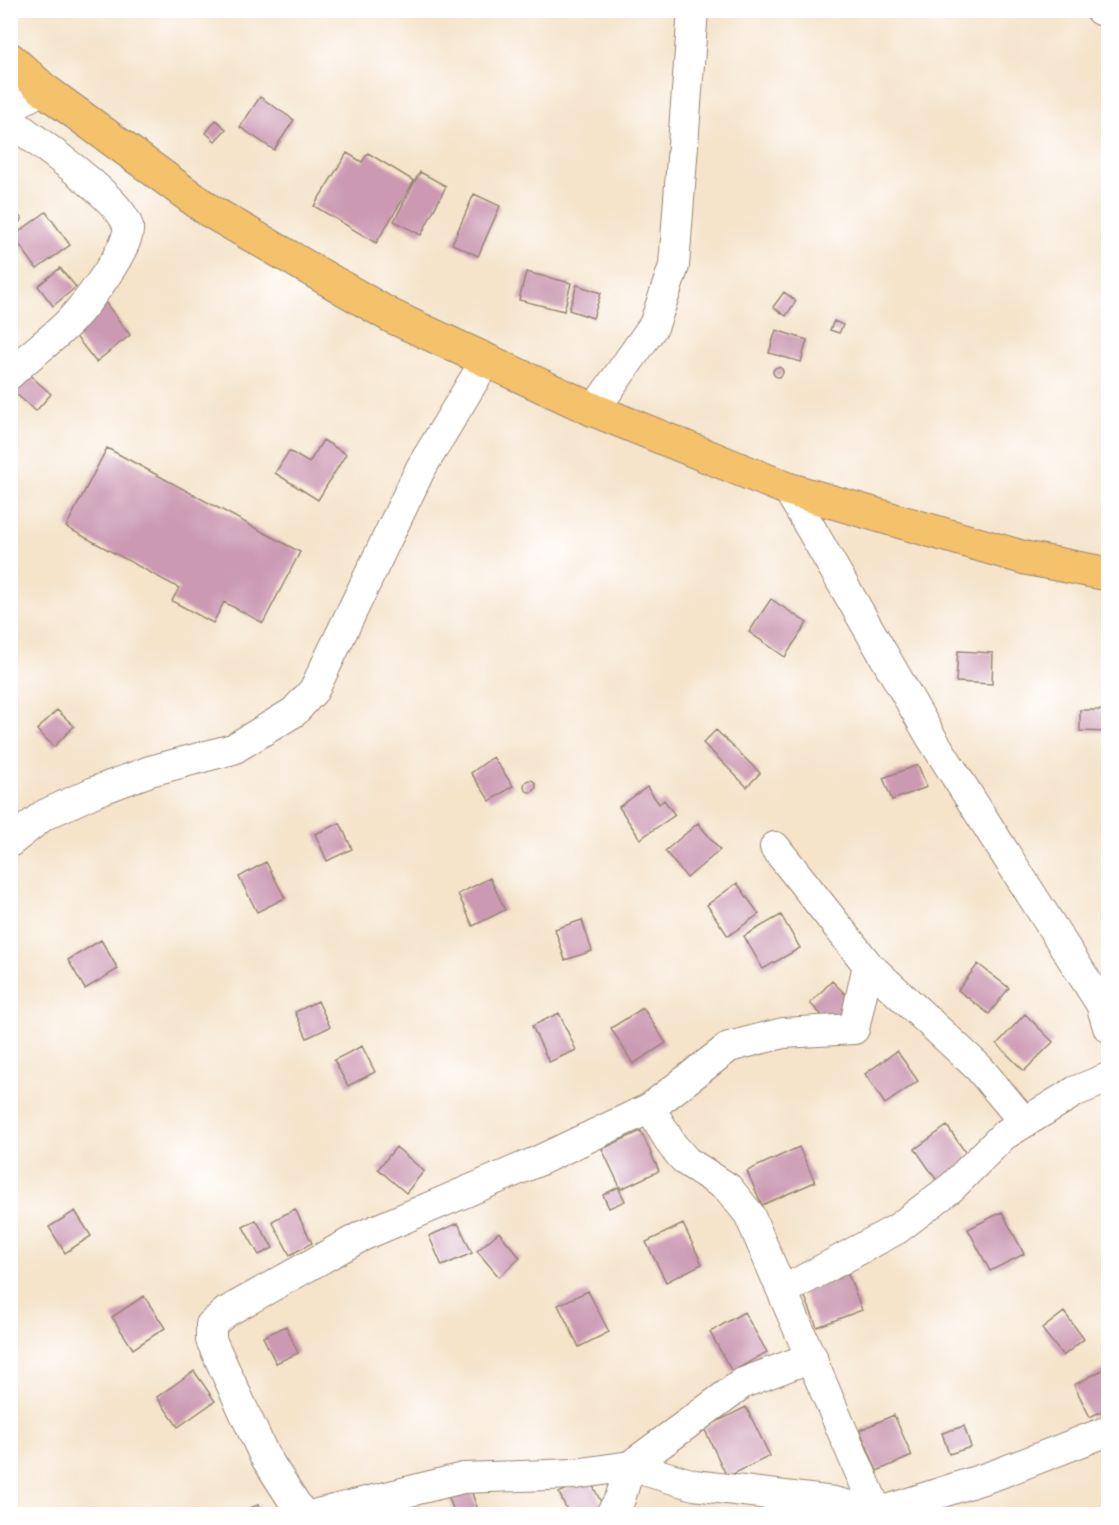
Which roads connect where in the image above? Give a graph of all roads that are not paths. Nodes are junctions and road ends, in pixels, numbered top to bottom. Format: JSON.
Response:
{"nodes":[{"id":1,"x":693,"y":10,"type":"edge"},
{"id":2,"x":1100,"y":10,"type":"edge"},
{"id":3,"x":1108,"y":12,"type":"edge"},
{"id":4,"x":10,"y":59,"type":"edge"},
{"id":5,"x":43,"y":89,"type":"junction"},
{"id":6,"x":10,"y":107,"type":"edge"},
{"id":7,"x":10,"y":121,"type":"edge"},
{"id":8,"x":486,"y":360,"type":"junction"},
{"id":9,"x":10,"y":374,"type":"edge"},
{"id":10,"x":594,"y":410,"type":"junction"},
{"id":11,"x":788,"y":489,"type":"junction"},
{"id":12,"x":1108,"y":574,"type":"edge"},
{"id":13,"x":10,"y":842,"type":"edge"},
{"id":14,"x":775,"y":848,"type":"dead end"},
{"id":15,"x":868,"y":965,"type":"junction"},
{"id":16,"x":1108,"y":1027,"type":"edge"},
{"id":17,"x":1108,"y":1078,"type":"edge"},
{"id":18,"x":650,"y":1108,"type":"junction"},
{"id":19,"x":1024,"y":1122,"type":"junction"},
{"id":20,"x":783,"y":1291,"type":"junction"},
{"id":21,"x":812,"y":1357,"type":"junction"},
{"id":22,"x":1108,"y":1431,"type":"edge"},
{"id":23,"x":630,"y":1466,"type":"junction"},
{"id":24,"x":878,"y":1514,"type":"edge"},
{"id":25,"x":302,"y":1515,"type":"edge"},
{"id":26,"x":318,"y":1515,"type":"edge"},
{"id":27,"x":611,"y":1515,"type":"edge"}],
"edges":[{"from":1,"to":10,"type":"street"},
{"from":2,"to":3,"type":"street"},
{"from":4,"to":5,"type":"main road"},
{"from":5,"to":6,"type":"street"},
{"from":5,"to":8,"type":"main road"},
{"from":7,"to":9,"type":"street"},
{"from":8,"to":10,"type":"main road"},
{"from":8,"to":13,"type":"street"},
{"from":10,"to":11,"type":"main road"},
{"from":11,"to":12,"type":"main road"},
{"from":11,"to":16,"type":"street"},
{"from":14,"to":15,"type":"street"},
{"from":15,"to":18,"type":"street"},
{"from":15,"to":19,"type":"street"},
{"from":17,"to":19,"type":"street"},
{"from":18,"to":20,"type":"street"},
{"from":18,"to":25,"type":"street"},
{"from":19,"to":20,"type":"street"},
{"from":20,"to":21,"type":"street"},
{"from":21,"to":23,"type":"street"},
{"from":21,"to":24,"type":"street"},
{"from":22,"to":24,"type":"street"},
{"from":23,"to":24,"type":"street"},
{"from":23,"to":26,"type":"street"},
{"from":23,"to":27,"type":"street"}]}
